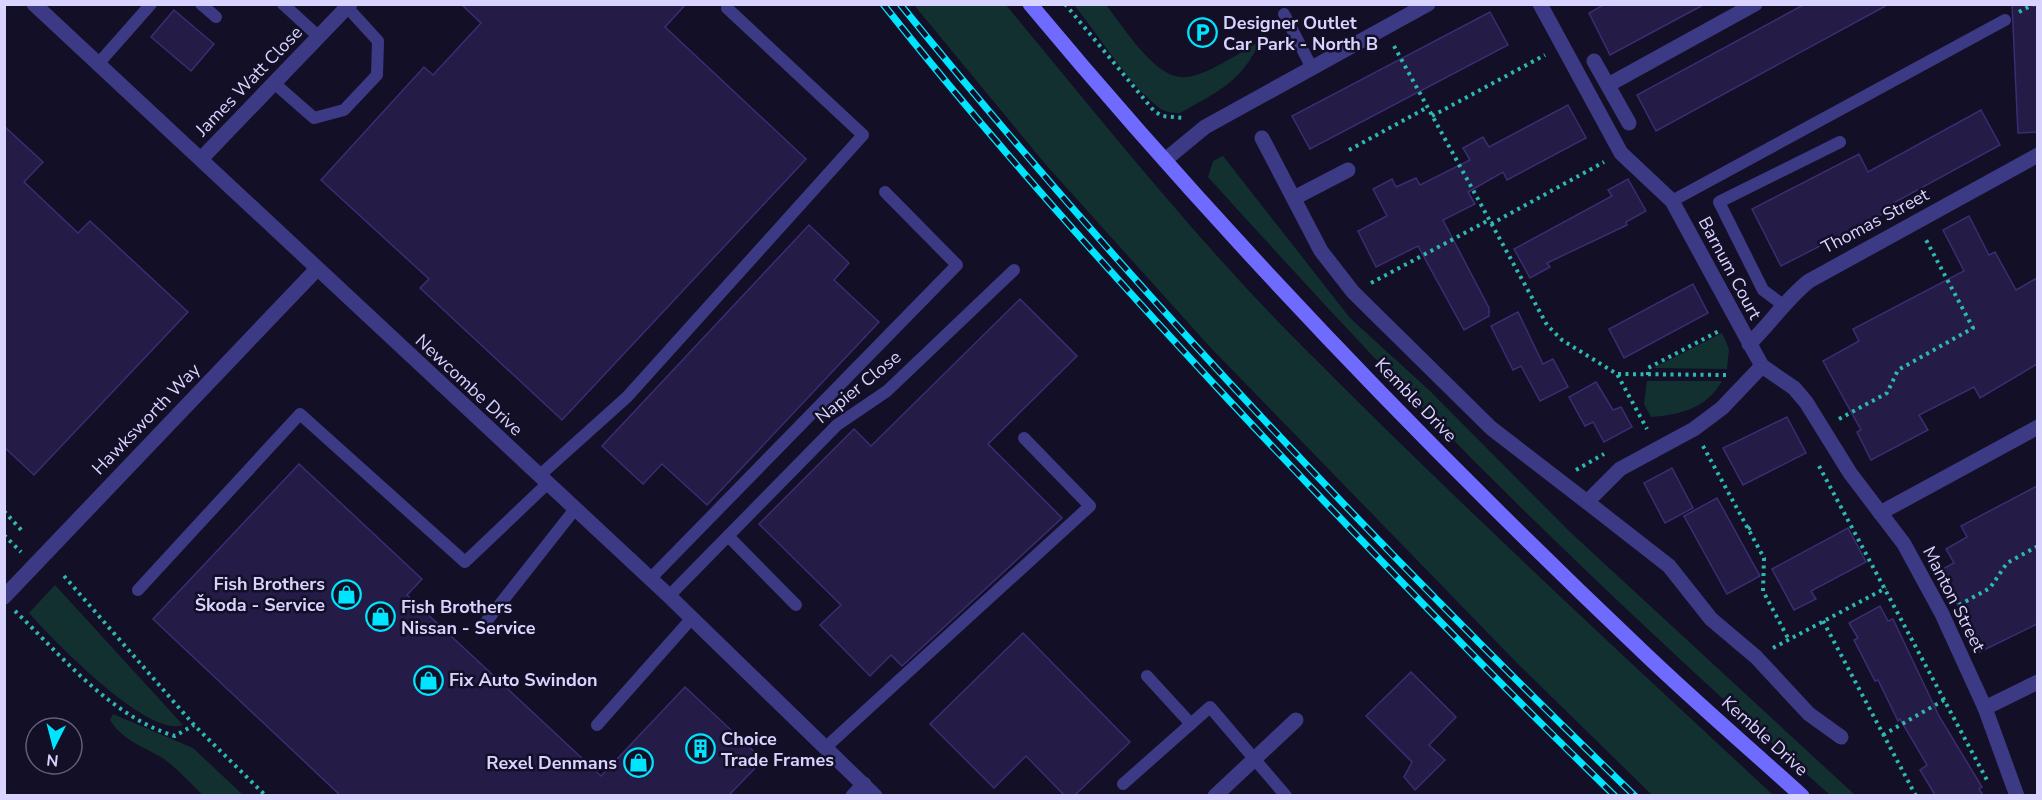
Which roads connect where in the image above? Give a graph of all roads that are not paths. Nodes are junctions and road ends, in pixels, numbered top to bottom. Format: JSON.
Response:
{"nodes":[{"id":1,"x":152,"y":4,"type":"edge"},
{"id":2,"x":201,"y":4,"type":"edge"},
{"id":3,"x":283,"y":4,"type":"edge"},
{"id":4,"x":1030,"y":4,"type":"edge"},
{"id":5,"x":1428,"y":4,"type":"edge"},
{"id":6,"x":1540,"y":4,"type":"edge"},
{"id":7,"x":1755,"y":4,"type":"edge"},
{"id":8,"x":38,"y":6,"type":"edge"},
{"id":9,"x":348,"y":6,"type":"edge"},
{"id":10,"x":727,"y":8,"type":"dead end"},
{"id":11,"x":1284,"y":15,"type":"dead end"},
{"id":12,"x":216,"y":17,"type":"dead end"},
{"id":13,"x":2005,"y":20,"type":"dead end"},
{"id":14,"x":319,"y":37,"type":"junction"},
{"id":15,"x":1594,"y":61,"type":"dead end"},
{"id":16,"x":98,"y":64,"type":"junction"},
{"id":17,"x":1312,"y":68,"type":"junction"},
{"id":18,"x":274,"y":83,"type":"junction"},
{"id":19,"x":1608,"y":85,"type":"junction"},
{"id":20,"x":1629,"y":123,"type":"dead end"},
{"id":21,"x":1262,"y":138,"type":"dead end"},
{"id":22,"x":1840,"y":142,"type":"dead end"},
{"id":23,"x":2037,"y":155,"type":"edge"},
{"id":24,"x":201,"y":159,"type":"junction"},
{"id":25,"x":1165,"y":160,"type":"junction"},
{"id":26,"x":1343,"y":173,"type":"road end"},
{"id":27,"x":885,"y":192,"type":"dead end"},
{"id":28,"x":1294,"y":198,"type":"junction"},
{"id":29,"x":1672,"y":201,"type":"junction"},
{"id":30,"x":315,"y":270,"type":"junction"},
{"id":31,"x":1014,"y":270,"type":"dead end"},
{"id":32,"x":1783,"y":305,"type":"junction"},
{"id":33,"x":1749,"y":344,"type":"junction"},
{"id":34,"x":1762,"y":366,"type":"junction"},
{"id":35,"x":2037,"y":427,"type":"edge"},
{"id":36,"x":1024,"y":438,"type":"dead end"},
{"id":37,"x":543,"y":480,"type":"junction"},
{"id":38,"x":1587,"y":502,"type":"junction"},
{"id":39,"x":575,"y":509,"type":"junction"},
{"id":40,"x":1880,"y":513,"type":"junction"},
{"id":41,"x":728,"y":536,"type":"junction"},
{"id":42,"x":650,"y":579,"type":"junction"},
{"id":43,"x":138,"y":590,"type":"dead end"},
{"id":44,"x":669,"y":596,"type":"junction"},
{"id":45,"x":8,"y":603,"type":"edge"},
{"id":46,"x":796,"y":604,"type":"dead end"},
{"id":47,"x":692,"y":618,"type":"junction"},
{"id":48,"x":482,"y":627,"type":"dead end"},
{"id":49,"x":1147,"y":676,"type":"dead end"},
{"id":50,"x":2037,"y":682,"type":"edge"},
{"id":51,"x":1985,"y":708,"type":"junction"},
{"id":52,"x":1296,"y":720,"type":"dead end"},
{"id":53,"x":1191,"y":724,"type":"junction"},
{"id":54,"x":597,"y":725,"type":"dead end"},
{"id":55,"x":1841,"y":737,"type":"dead end"},
{"id":56,"x":826,"y":747,"type":"junction"},
{"id":57,"x":1254,"y":759,"type":"junction"},
{"id":58,"x":864,"y":784,"type":"junction"},
{"id":59,"x":1123,"y":784,"type":"dead end"},
{"id":60,"x":853,"y":795,"type":"edge"},
{"id":61,"x":875,"y":795,"type":"edge"},
{"id":62,"x":1215,"y":795,"type":"edge"},
{"id":63,"x":1286,"y":795,"type":"edge"},
{"id":64,"x":1802,"y":795,"type":"edge"},
{"id":65,"x":2017,"y":795,"type":"edge"}],
"edges":[{"from":1,"to":16,"type":"lane"},
{"from":2,"to":12,"type":"lane"},
{"from":3,"to":14,"type":"lane"},
{"from":4,"to":25,"type":"main road","name":"Kemble Drive"},
{"from":5,"to":17,"type":"street"},
{"from":6,"to":29,"type":"street","name":"Barnum Court"},
{"from":7,"to":19,"type":"street"},
{"from":8,"to":16,"type":"street","name":"Newcombe Drive"},
{"from":9,"to":14,"type":"street","name":"James Watt Close"},
{"from":9,"to":18,"type":"lane"},
{"from":10,"to":37,"type":"lane"},
{"from":11,"to":17,"type":"lane"},
{"from":13,"to":29,"type":"lane"},
{"from":14,"to":18,"type":"street","name":"James Watt Close"},
{"from":15,"to":19,"type":"street"},
{"from":16,"to":24,"type":"street","name":"Newcombe Drive"},
{"from":17,"to":25,"type":"street"},
{"from":18,"to":24,"type":"street","name":"James Watt Close"},
{"from":19,"to":20,"type":"street"},
{"from":21,"to":28,"type":"street"},
{"from":22,"to":32,"type":"lane"},
{"from":23,"to":32,"type":"street","name":"Thomas Street"},
{"from":24,"to":30,"type":"street","name":"Newcombe Drive"},
{"from":25,"to":64,"type":"main road","name":"Kemble Drive"},
{"from":26,"to":28,"type":"street"},
{"from":27,"to":42,"type":"lane"},
{"from":28,"to":38,"type":"street"},
{"from":29,"to":33,"type":"street","name":"Barnum Court"},
{"from":30,"to":37,"type":"street","name":"Newcombe Drive"},
{"from":30,"to":45,"type":"street","name":"Hawksworth Way"},
{"from":31,"to":41,"type":"lane","name":"Napier Close"},
{"from":32,"to":33,"type":"street","name":"Thomas Street"},
{"from":33,"to":34,"type":"street","name":"Barnum Court"},
{"from":34,"to":38,"type":"street"},
{"from":34,"to":40,"type":"street","name":"Manton Street"},
{"from":35,"to":40,"type":"street"},
{"from":36,"to":56,"type":"lane"},
{"from":37,"to":39,"type":"street","name":"Newcombe Drive"},
{"from":37,"to":43,"type":"lane"},
{"from":38,"to":55,"type":"street"},
{"from":39,"to":42,"type":"street","name":"Newcombe Drive"},
{"from":39,"to":48,"type":"lane"},
{"from":40,"to":51,"type":"street","name":"Manton Street"},
{"from":41,"to":44,"type":"lane","name":"Napier Close"},
{"from":41,"to":46,"type":"lane"},
{"from":42,"to":44,"type":"street","name":"Newcombe Drive"},
{"from":44,"to":47,"type":"street","name":"Newcombe Drive"},
{"from":47,"to":54,"type":"lane"},
{"from":47,"to":56,"type":"street","name":"Newcombe Drive"},
{"from":49,"to":53,"type":"lane"},
{"from":50,"to":51,"type":"street"},
{"from":51,"to":65,"type":"street","name":"Manton Street"},
{"from":52,"to":57,"type":"street"},
{"from":53,"to":57,"type":"lane"},
{"from":53,"to":59,"type":"lane"},
{"from":56,"to":58,"type":"street","name":"Newcombe Drive"},
{"from":57,"to":62,"type":"street"},
{"from":57,"to":63,"type":"lane"},
{"from":58,"to":60,"type":"street"},
{"from":58,"to":61,"type":"street","name":"Newcombe Drive"}]}
